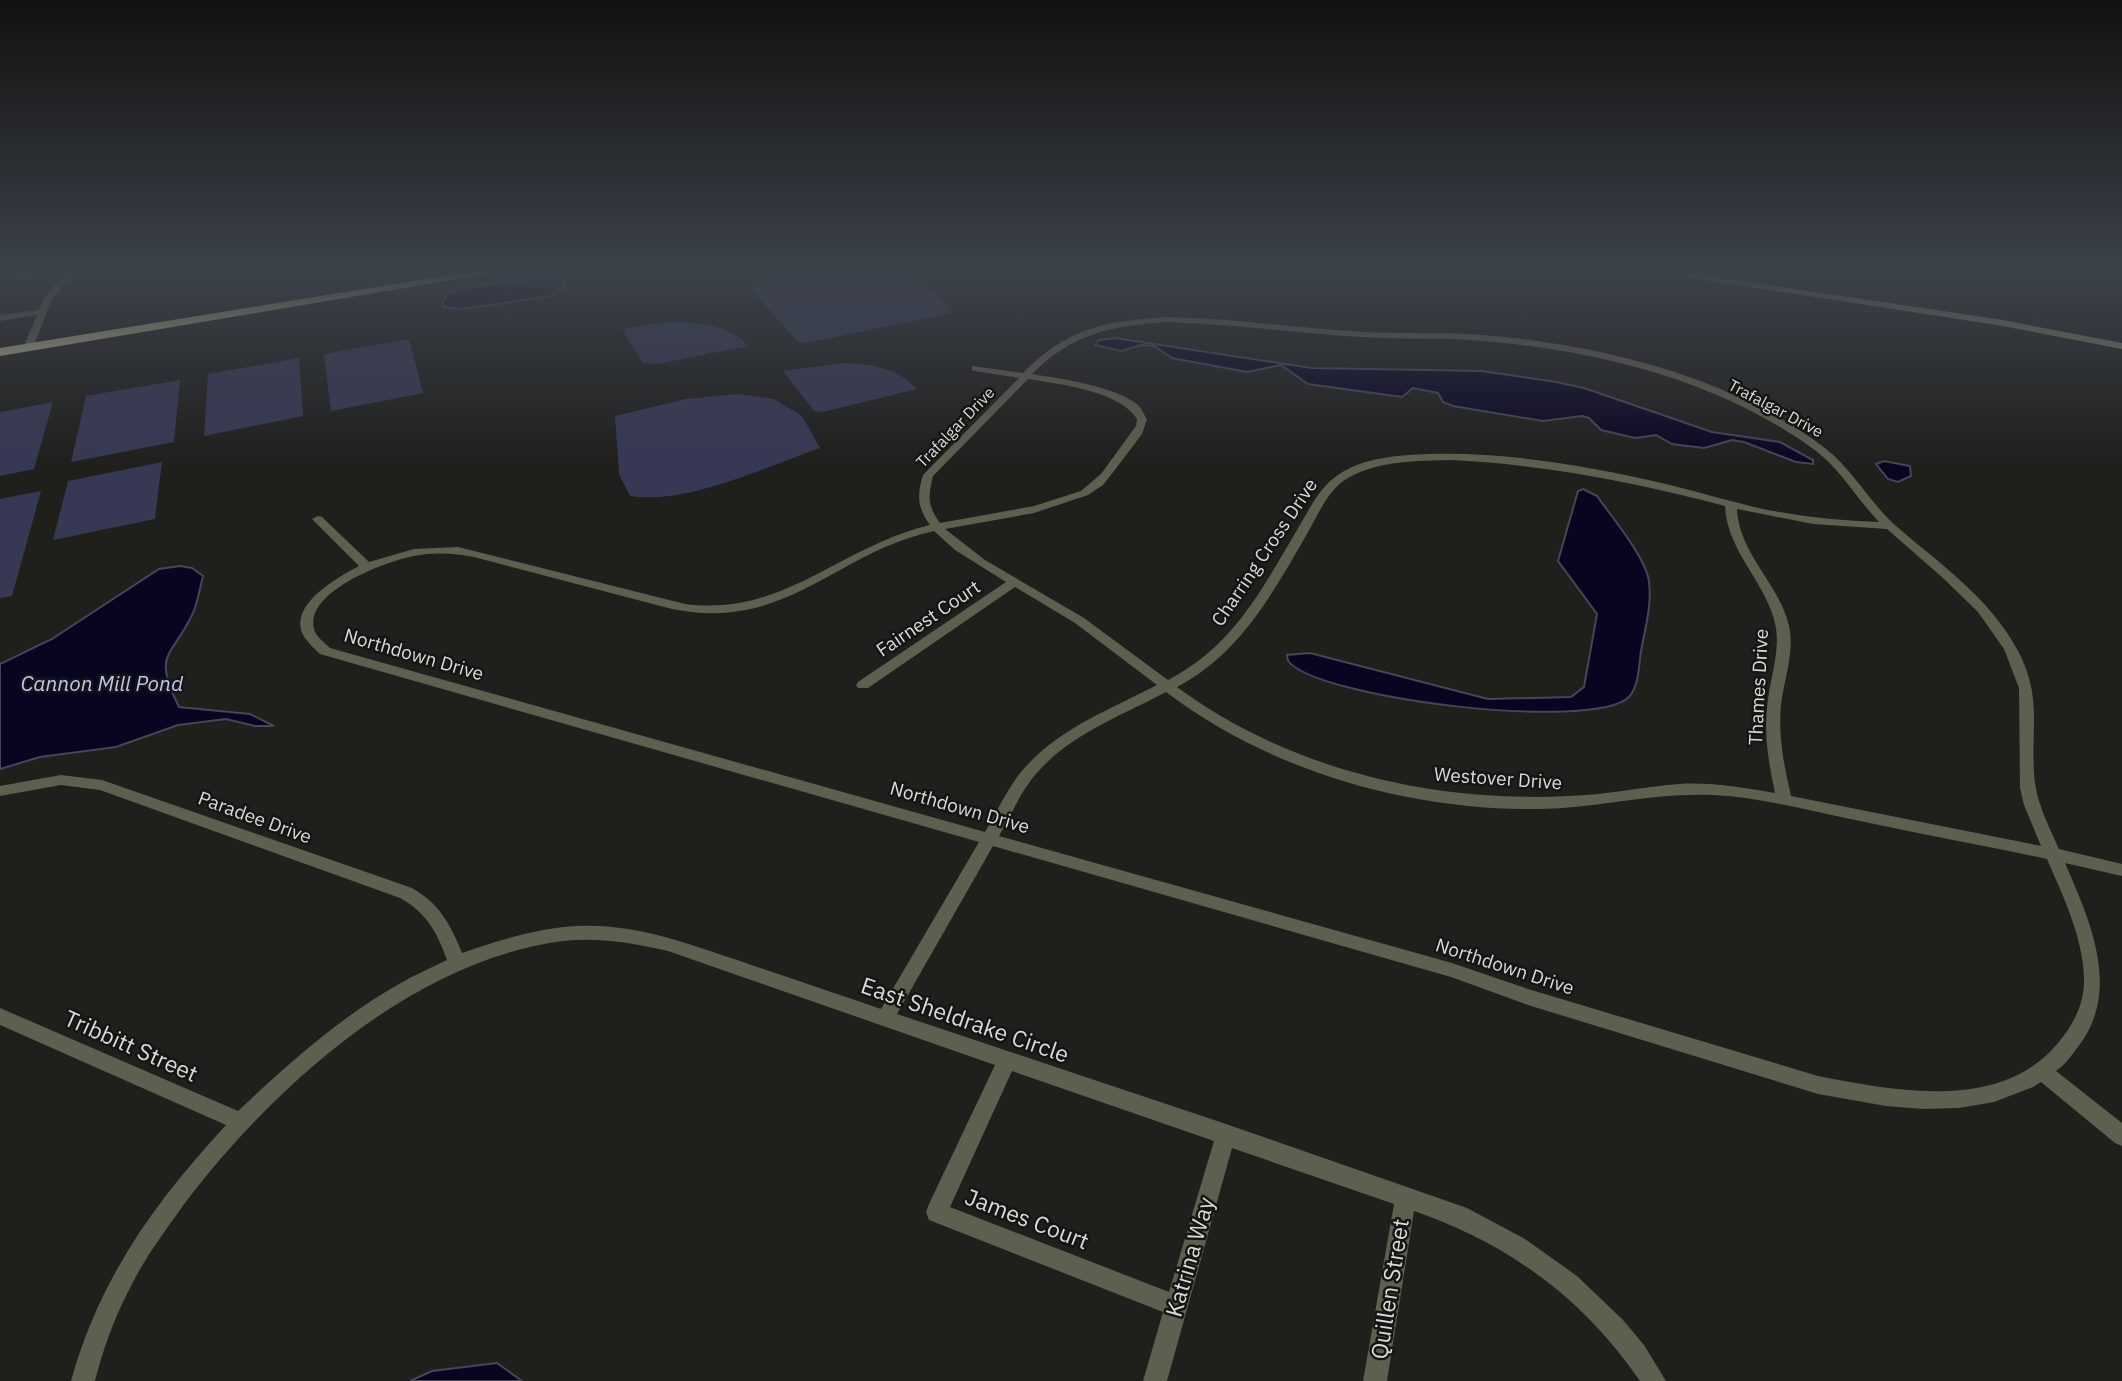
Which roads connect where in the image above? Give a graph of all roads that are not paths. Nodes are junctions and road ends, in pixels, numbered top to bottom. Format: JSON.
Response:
{"nodes":[{"id":1,"x":31,"y":337,"type":"edge"},
{"id":2,"x":89,"y":337,"type":"edge"},
{"id":3,"x":1075,"y":337,"type":"edge"},
{"id":4,"x":1468,"y":337,"type":"edge"},
{"id":5,"x":2076,"y":337,"type":"edge"},
{"id":6,"x":2122,"y":346,"type":"edge"},
{"id":7,"x":27,"y":348,"type":"junction"},
{"id":8,"x":0,"y":352,"type":"edge"},
{"id":9,"x":975,"y":368,"type":"dead end"},
{"id":10,"x":1025,"y":377,"type":"junction"},
{"id":11,"x":1731,"y":504,"type":"junction"},
{"id":12,"x":318,"y":519,"type":"dead end"},
{"id":13,"x":1889,"y":526,"type":"junction"},
{"id":14,"x":937,"y":527,"type":"junction"},
{"id":15,"x":366,"y":566,"type":"junction"},
{"id":16,"x":1015,"y":582,"type":"junction"},
{"id":17,"x":863,"y":685,"type":"dead end"},
{"id":18,"x":1166,"y":685,"type":"junction"},
{"id":19,"x":0,"y":791,"type":"edge"},
{"id":20,"x":1784,"y":801,"type":"junction"},
{"id":21,"x":990,"y":837,"type":"junction"},
{"id":22,"x":2054,"y":854,"type":"junction"},
{"id":23,"x":2122,"y":870,"type":"edge"},
{"id":24,"x":457,"y":963,"type":"junction"},
{"id":25,"x":0,"y":1016,"type":"edge"},
{"id":26,"x":885,"y":1018,"type":"junction"},
{"id":27,"x":1007,"y":1060,"type":"junction"},
{"id":28,"x":2041,"y":1071,"type":"junction"},
{"id":29,"x":242,"y":1122,"type":"junction"},
{"id":30,"x":1226,"y":1134,"type":"junction"},
{"id":31,"x":2122,"y":1136,"type":"edge"},
{"id":32,"x":1406,"y":1197,"type":"junction"},
{"id":33,"x":1176,"y":1306,"type":"junction"},
{"id":34,"x":83,"y":1381,"type":"edge"},
{"id":35,"x":1155,"y":1381,"type":"edge"},
{"id":36,"x":1375,"y":1381,"type":"edge"},
{"id":37,"x":1654,"y":1381,"type":"edge"}],
"edges":[{"from":1,"to":7,"type":"street"},
{"from":2,"to":7,"type":"highway"},
{"from":3,"to":10,"type":"street","name":"Trafalgar Drive"},
{"from":4,"to":13,"type":"street","name":"Trafalgar Drive"},
{"from":5,"to":6,"type":"main road"},
{"from":7,"to":8,"type":"highway"},
{"from":9,"to":10,"type":"street","name":"Northdown Drive"},
{"from":10,"to":14,"type":"street","name":"Trafalgar Drive"},
{"from":10,"to":14,"type":"street","name":"Northdown Drive"},
{"from":11,"to":13,"type":"street","name":"Charring Cross Drive"},
{"from":11,"to":18,"type":"street","name":"Charring Cross Drive"},
{"from":11,"to":20,"type":"street","name":"Thames Drive"},
{"from":12,"to":15,"type":"street"},
{"from":13,"to":22,"type":"street","name":"Trafalgar Drive"},
{"from":14,"to":15,"type":"street","name":"Northdown Drive"},
{"from":14,"to":16,"type":"street","name":"Westover Drive"},
{"from":15,"to":21,"type":"street","name":"Northdown Drive"},
{"from":16,"to":17,"type":"street","name":"Fairnest Court"},
{"from":16,"to":18,"type":"street","name":"Westover Drive"},
{"from":18,"to":20,"type":"street","name":"Westover Drive"},
{"from":18,"to":21,"type":"street","name":"Charring Cross Drive"},
{"from":19,"to":24,"type":"street","name":"Paradee Drive"},
{"from":20,"to":22,"type":"street","name":"Westover Drive"},
{"from":21,"to":26,"type":"street","name":"Charring Cross Drive"},
{"from":21,"to":28,"type":"street","name":"Northdown Drive"},
{"from":22,"to":23,"type":"street","name":"Westover Drive"},
{"from":22,"to":28,"type":"street","name":"Northdown Drive"},
{"from":24,"to":26,"type":"street","name":"East Sheldrake Circle"},
{"from":24,"to":29,"type":"street","name":"East Sheldrake Circle"},
{"from":25,"to":29,"type":"street","name":"Tribbitt Street"},
{"from":26,"to":27,"type":"street","name":"East Sheldrake Circle"},
{"from":27,"to":30,"type":"street","name":"East Sheldrake Circle"},
{"from":27,"to":33,"type":"street","name":"James Court"},
{"from":28,"to":31,"type":"street"},
{"from":29,"to":34,"type":"street","name":"East Sheldrake Circle"},
{"from":30,"to":32,"type":"street","name":"East Sheldrake Circle"},
{"from":30,"to":33,"type":"street","name":"Katrina Way"},
{"from":32,"to":36,"type":"street","name":"Quillen Street"},
{"from":32,"to":37,"type":"street","name":"East Sheldrake Circle"},
{"from":33,"to":35,"type":"street","name":"Katrina Way"}]}
